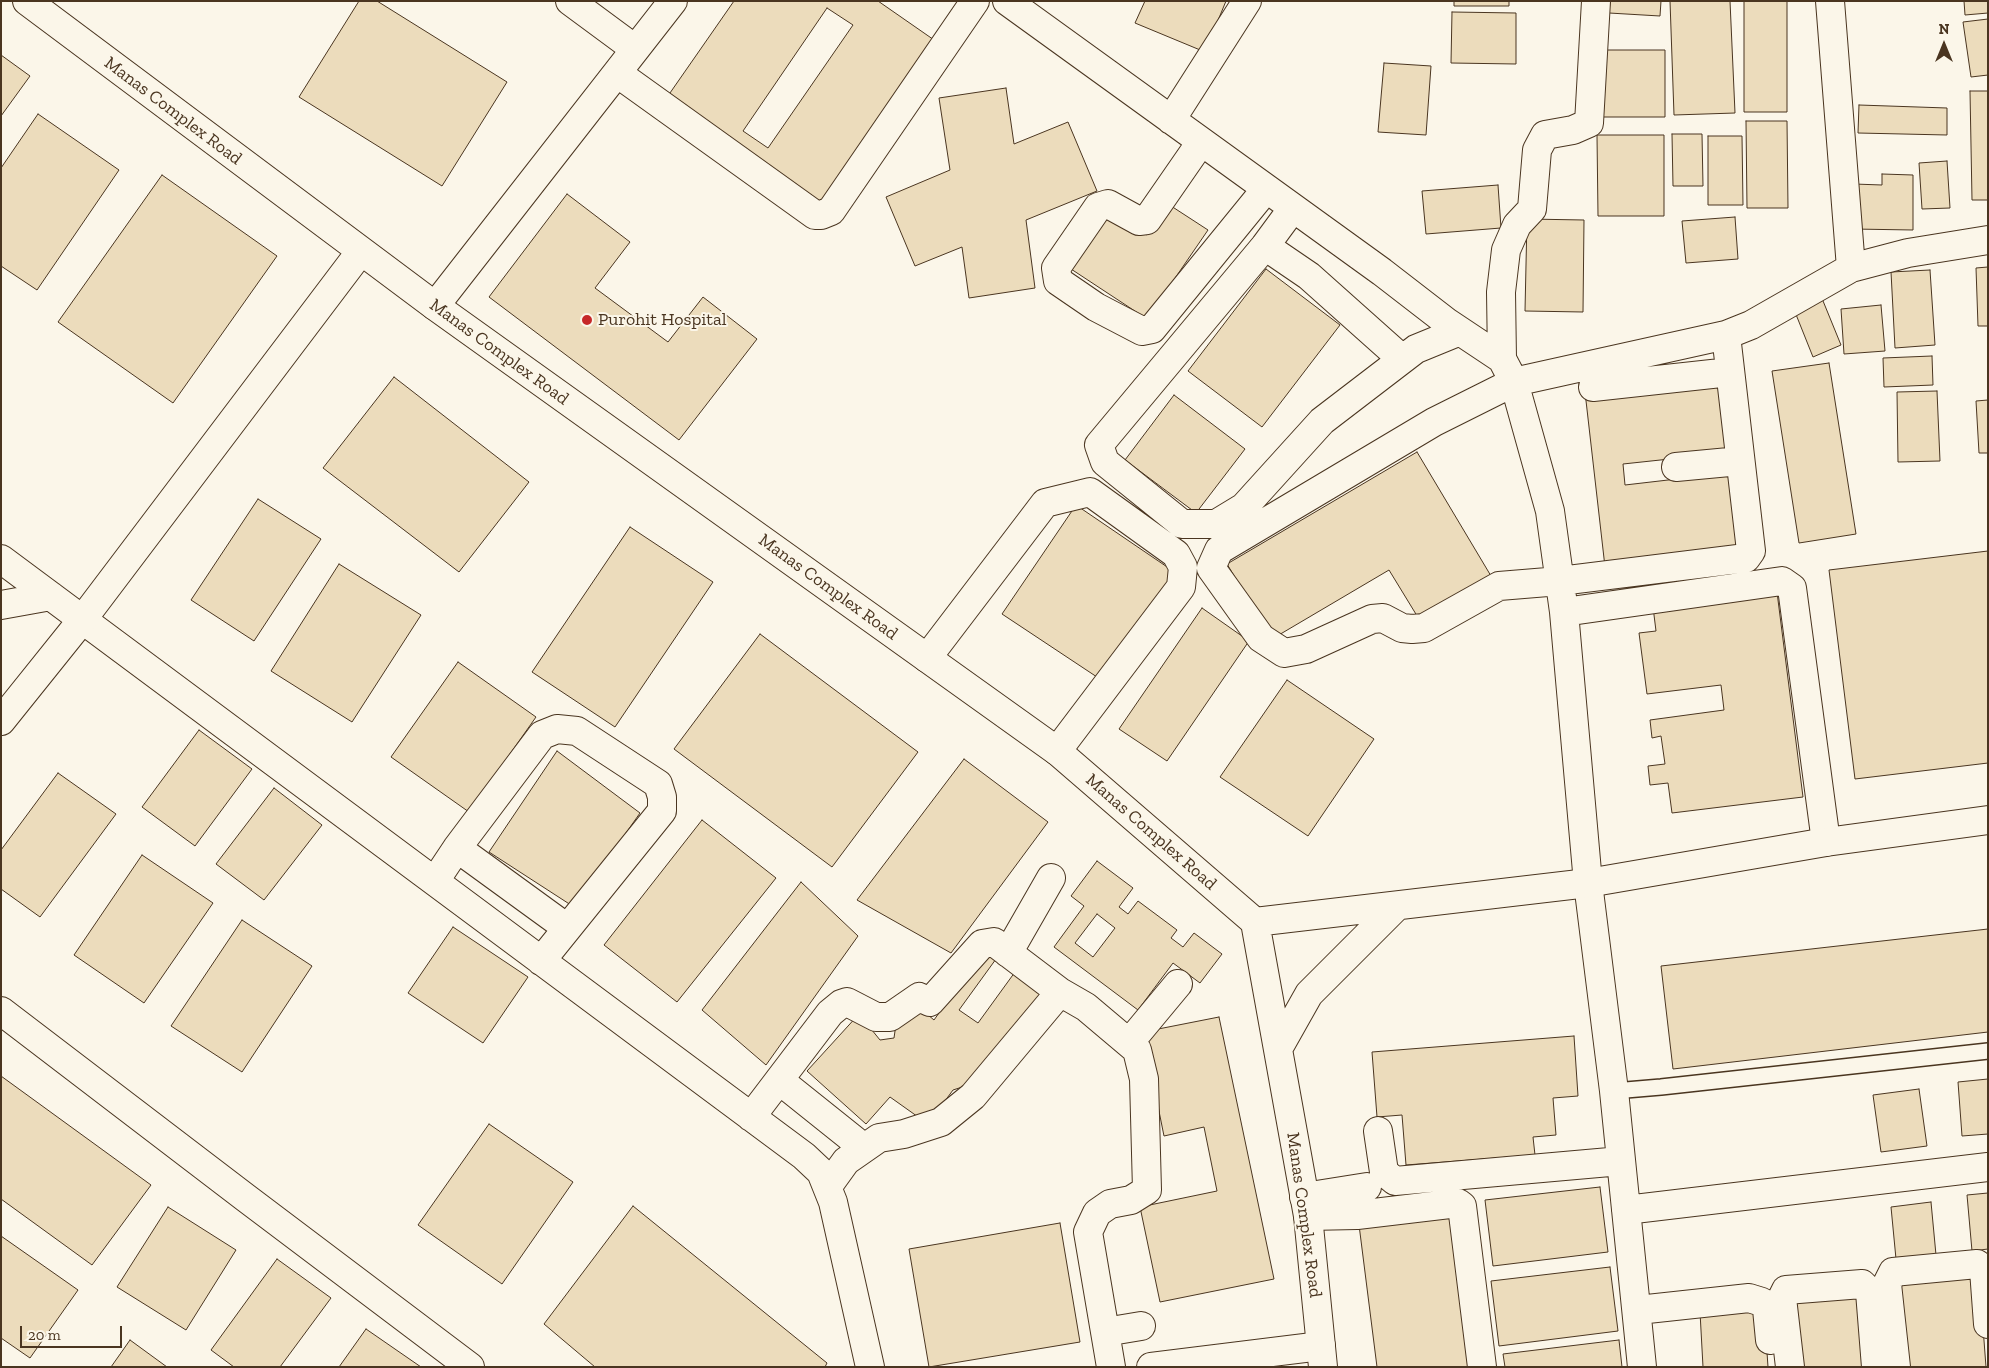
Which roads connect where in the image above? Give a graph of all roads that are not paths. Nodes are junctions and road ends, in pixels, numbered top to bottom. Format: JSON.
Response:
{"nodes":[{"id":1,"x":27,"y":1,"type":"edge"},
{"id":2,"x":570,"y":1,"type":"edge"},
{"id":3,"x":673,"y":1,"type":"edge"},
{"id":4,"x":975,"y":1,"type":"edge"},
{"id":5,"x":1007,"y":1,"type":"edge"},
{"id":6,"x":1247,"y":1,"type":"edge"},
{"id":7,"x":1596,"y":1,"type":"edge"},
{"id":8,"x":1830,"y":1,"type":"edge"},
{"id":9,"x":635,"y":49,"type":"junction"},
{"id":10,"x":617,"y":73,"type":"junction"},
{"id":11,"x":1171,"y":120,"type":"junction"},
{"id":12,"x":1201,"y":142,"type":"junction"},
{"id":13,"x":1266,"y":188,"type":"junction"},
{"id":14,"x":1292,"y":208,"type":"junction"},
{"id":15,"x":1988,"y":240,"type":"edge"},
{"id":16,"x":1265,"y":246,"type":"junction"},
{"id":17,"x":361,"y":251,"type":"junction"},
{"id":18,"x":1851,"y":268,"type":"junction"},
{"id":19,"x":435,"y":306,"type":"junction"},
{"id":20,"x":1460,"y":331,"type":"junction"},
{"id":21,"x":1726,"y":335,"type":"junction"},
{"id":22,"x":1402,"y":360,"type":"junction"},
{"id":23,"x":1508,"y":370,"type":"junction"},
{"id":24,"x":1730,"y":372,"type":"junction"},
{"id":25,"x":1594,"y":387,"type":"dead end"},
{"id":26,"x":1740,"y":461,"type":"junction"},
{"id":27,"x":1676,"y":467,"type":"dead end"},
{"id":28,"x":1,"y":559,"type":"edge"},
{"id":29,"x":1560,"y":581,"type":"junction"},
{"id":30,"x":51,"y":596,"type":"junction"},
{"id":31,"x":1,"y":605,"type":"edge"},
{"id":32,"x":1564,"y":612,"type":"junction"},
{"id":33,"x":82,"y":620,"type":"junction"},
{"id":34,"x":926,"y":658,"type":"junction"},
{"id":35,"x":1,"y":721,"type":"edge"},
{"id":36,"x":1057,"y":750,"type":"junction"},
{"id":37,"x":1988,"y":820,"type":"edge"},
{"id":38,"x":1826,"y":842,"type":"junction"},
{"id":39,"x":457,"y":848,"type":"junction"},
{"id":40,"x":1051,"y":878,"type":"dead end"},
{"id":41,"x":434,"y":881,"type":"junction"},
{"id":42,"x":1588,"y":883,"type":"junction"},
{"id":43,"x":1397,"y":906,"type":"junction"},
{"id":44,"x":1255,"y":922,"type":"junction"},
{"id":45,"x":568,"y":928,"type":"junction"},
{"id":46,"x":1008,"y":953,"type":"junction"},
{"id":47,"x":541,"y":960,"type":"junction"},
{"id":48,"x":1178,"y":984,"type":"dead end"},
{"id":49,"x":1060,"y":992,"type":"junction"},
{"id":50,"x":1,"y":1011,"type":"edge"},
{"id":51,"x":1130,"y":1043,"type":"junction"},
{"id":52,"x":1278,"y":1049,"type":"junction"},
{"id":53,"x":1988,"y":1051,"type":"edge"},
{"id":54,"x":779,"y":1080,"type":"junction"},
{"id":55,"x":1614,"y":1091,"type":"junction"},
{"id":56,"x":751,"y":1117,"type":"junction"},
{"id":57,"x":1378,"y":1131,"type":"dead end"},
{"id":58,"x":864,"y":1148,"type":"junction"},
{"id":59,"x":1621,"y":1161,"type":"junction"},
{"id":60,"x":1988,"y":1167,"type":"edge"},
{"id":61,"x":828,"y":1186,"type":"junction"},
{"id":62,"x":1367,"y":1188,"type":"dead end"},
{"id":63,"x":1306,"y":1206,"type":"junction"},
{"id":64,"x":1626,"y":1210,"type":"junction"},
{"id":65,"x":1638,"y":1310,"type":"junction"},
{"id":66,"x":1988,"y":1324,"type":"edge"},
{"id":67,"x":1141,"y":1326,"type":"dead end"},
{"id":68,"x":1105,"y":1332,"type":"junction"},
{"id":69,"x":1322,"y":1357,"type":"edge"},
{"id":70,"x":470,"y":1367,"type":"edge"},
{"id":71,"x":870,"y":1367,"type":"edge"},
{"id":72,"x":1111,"y":1367,"type":"edge"},
{"id":73,"x":1151,"y":1367,"type":"edge"},
{"id":74,"x":1482,"y":1367,"type":"edge"},
{"id":75,"x":1642,"y":1367,"type":"edge"},
{"id":76,"x":1773,"y":1367,"type":"edge"},
{"id":77,"x":1790,"y":1367,"type":"edge"},
{"id":78,"x":1876,"y":1367,"type":"edge"},
{"id":79,"x":1896,"y":1367,"type":"edge"}],
"edges":[{"from":1,"to":17,"type":"street","name":"Manas Complex Road"},
{"from":2,"to":9,"type":"street"},
{"from":3,"to":9,"type":"street"},
{"from":4,"to":10,"type":"street"},
{"from":5,"to":11,"type":"street"},
{"from":6,"to":11,"type":"street"},
{"from":7,"to":23,"type":"street"},
{"from":8,"to":18,"type":"street"},
{"from":9,"to":10,"type":"street"},
{"from":10,"to":19,"type":"street"},
{"from":11,"to":12,"type":"street"},
{"from":12,"to":13,"type":"street"},
{"from":12,"to":13,"type":"street"},
{"from":13,"to":14,"type":"street"},
{"from":14,"to":16,"type":"street"},
{"from":14,"to":20,"type":"street"},
{"from":15,"to":18,"type":"street"},
{"from":16,"to":22,"type":"street"},
{"from":16,"to":22,"type":"street"},
{"from":17,"to":19,"type":"street","name":"Manas Complex Road"},
{"from":17,"to":33,"type":"street"},
{"from":18,"to":21,"type":"street"},
{"from":19,"to":34,"type":"street","name":"Manas Complex Road"},
{"from":20,"to":22,"type":"street"},
{"from":20,"to":23,"type":"street"},
{"from":21,"to":23,"type":"street"},
{"from":21,"to":24,"type":"street"},
{"from":23,"to":29,"type":"street"},
{"from":23,"to":29,"type":"street"},
{"from":24,"to":25,"type":"street"},
{"from":24,"to":26,"type":"street"},
{"from":26,"to":27,"type":"street"},
{"from":26,"to":29,"type":"street"},
{"from":28,"to":30,"type":"street"},
{"from":29,"to":32,"type":"street"},
{"from":30,"to":31,"type":"street"},
{"from":30,"to":33,"type":"street"},
{"from":32,"to":38,"type":"street"},
{"from":32,"to":42,"type":"street"},
{"from":33,"to":35,"type":"street"},
{"from":33,"to":41,"type":"street"},
{"from":34,"to":36,"type":"street","name":"Manas Complex Road"},
{"from":34,"to":36,"type":"street"},
{"from":36,"to":44,"type":"street","name":"Manas Complex Road"},
{"from":37,"to":38,"type":"street"},
{"from":38,"to":42,"type":"street"},
{"from":39,"to":41,"type":"street"},
{"from":39,"to":45,"type":"street"},
{"from":39,"to":45,"type":"street"},
{"from":40,"to":46,"type":"street"},
{"from":41,"to":47,"type":"street"},
{"from":42,"to":43,"type":"street"},
{"from":42,"to":55,"type":"street"},
{"from":43,"to":44,"type":"street"},
{"from":43,"to":52,"type":"street"},
{"from":44,"to":52,"type":"street","name":"Manas Complex Road"},
{"from":45,"to":47,"type":"street"},
{"from":46,"to":49,"type":"street"},
{"from":46,"to":54,"type":"street"},
{"from":47,"to":56,"type":"street"},
{"from":48,"to":51,"type":"street"},
{"from":49,"to":51,"type":"street"},
{"from":49,"to":58,"type":"street"},
{"from":50,"to":70,"type":"street"},
{"from":51,"to":68,"type":"street"},
{"from":52,"to":63,"type":"street","name":"Manas Complex Road"},
{"from":53,"to":55,"type":"lane"},
{"from":54,"to":56,"type":"street"},
{"from":54,"to":58,"type":"street"},
{"from":55,"to":59,"type":"street"},
{"from":56,"to":61,"type":"street"},
{"from":57,"to":59,"type":"street"},
{"from":58,"to":61,"type":"street"},
{"from":59,"to":64,"type":"street"},
{"from":60,"to":64,"type":"street"},
{"from":61,"to":71,"type":"street"},
{"from":62,"to":63,"type":"street"},
{"from":63,"to":69,"type":"street","name":"Manas Complex Road"},
{"from":63,"to":74,"type":"street"},
{"from":64,"to":65,"type":"street"},
{"from":65,"to":75,"type":"street"},
{"from":65,"to":76,"type":"street"},
{"from":66,"to":79,"type":"street"},
{"from":67,"to":68,"type":"street"},
{"from":68,"to":72,"type":"street"},
{"from":69,"to":73,"type":"street"},
{"from":77,"to":78,"type":"street"}]}
